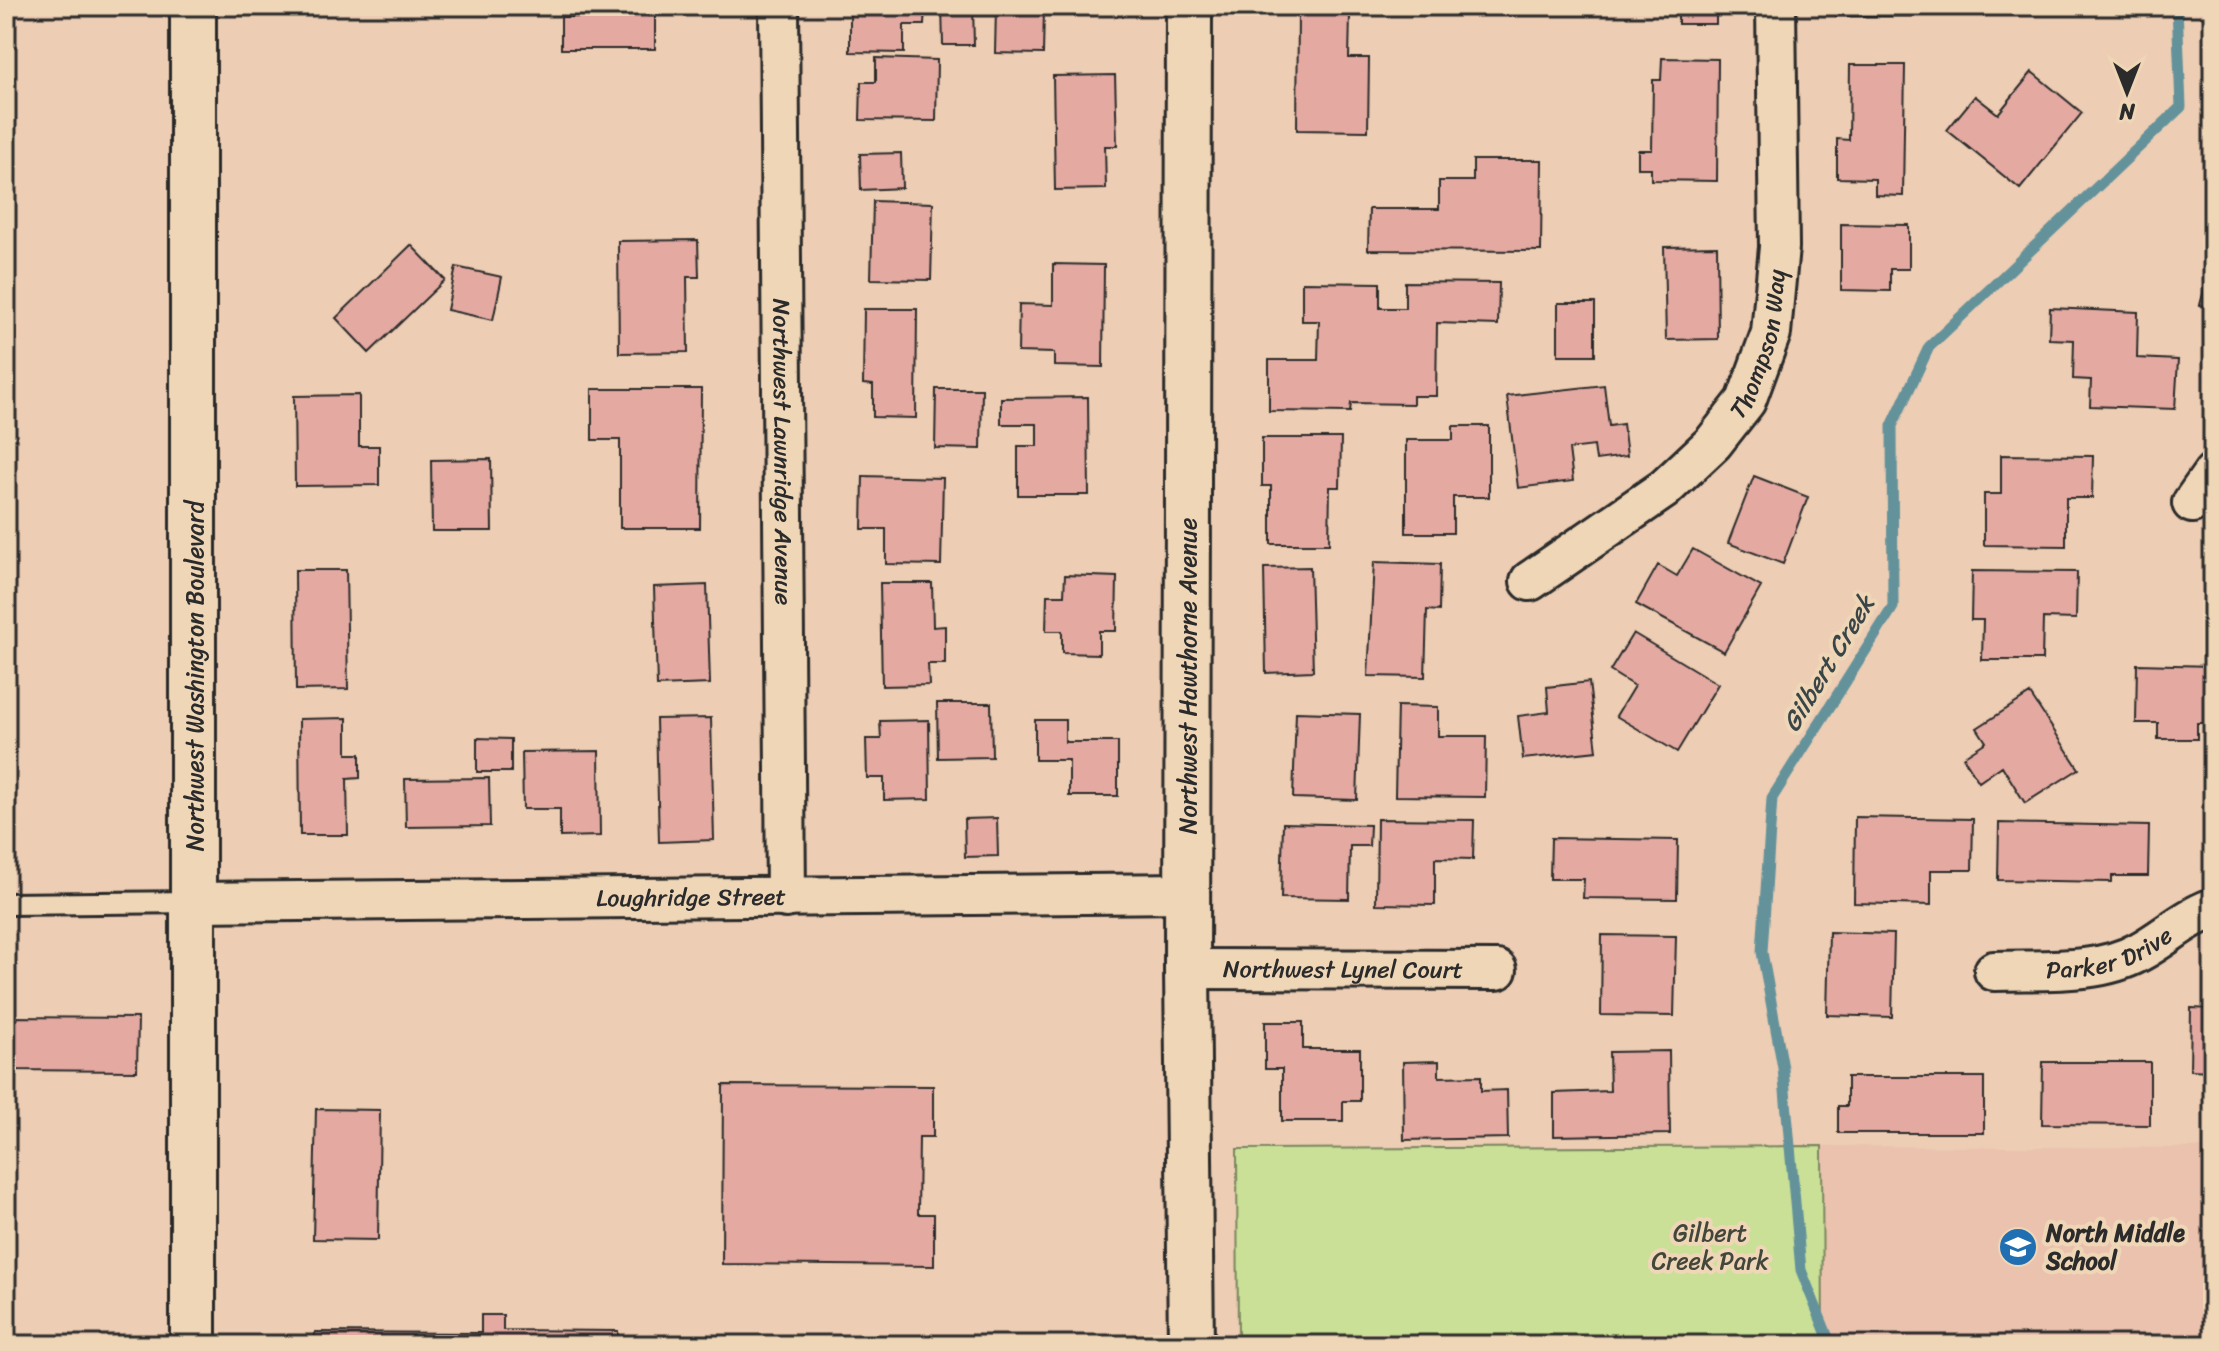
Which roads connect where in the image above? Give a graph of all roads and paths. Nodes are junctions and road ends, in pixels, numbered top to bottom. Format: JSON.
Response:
{"nodes":[{"id":1,"x":193,"y":6,"type":"edge"},
{"id":2,"x":779,"y":6,"type":"edge"},
{"id":3,"x":1189,"y":6,"type":"edge"},
{"id":4,"x":1776,"y":6,"type":"edge"},
{"id":5,"x":1530,"y":581,"type":"dead end"},
{"id":6,"x":1188,"y":893,"type":"junction"},
{"id":7,"x":786,"y":898,"type":"junction"},
{"id":8,"x":195,"y":902,"type":"junction"},
{"id":9,"x":6,"y":904,"type":"edge"},
{"id":10,"x":2213,"y":908,"type":"edge"},
{"id":11,"x":1187,"y":969,"type":"junction"},
{"id":12,"x":1497,"y":970,"type":"dead end"},
{"id":13,"x":1994,"y":971,"type":"dead end"},
{"id":14,"x":193,"y":1345,"type":"edge"},
{"id":15,"x":1191,"y":1345,"type":"edge"}],
"edges":[{"from":1,"to":8,"type":"street","name":"Northwest Washington Boulevard"},
{"from":2,"to":7,"type":"street","name":"Northwest Lawnridge Avenue"},
{"from":3,"to":6,"type":"street","name":"Northwest Hawthorne Avenue"},
{"from":4,"to":5,"type":"street","name":"Thompson Way"},
{"from":6,"to":7,"type":"street","name":"Loughridge Street"},
{"from":6,"to":11,"type":"street","name":"Northwest Hawthorne Avenue"},
{"from":7,"to":8,"type":"street","name":"Loughridge Street"},
{"from":8,"to":9,"type":"lane"},
{"from":8,"to":14,"type":"street","name":"Northwest Washington Boulevard"},
{"from":10,"to":13,"type":"street","name":"Parker Drive"},
{"from":11,"to":12,"type":"street","name":"Northwest Lynel Court"},
{"from":11,"to":15,"type":"street","name":"Northwest Hawthorne Avenue"}]}
